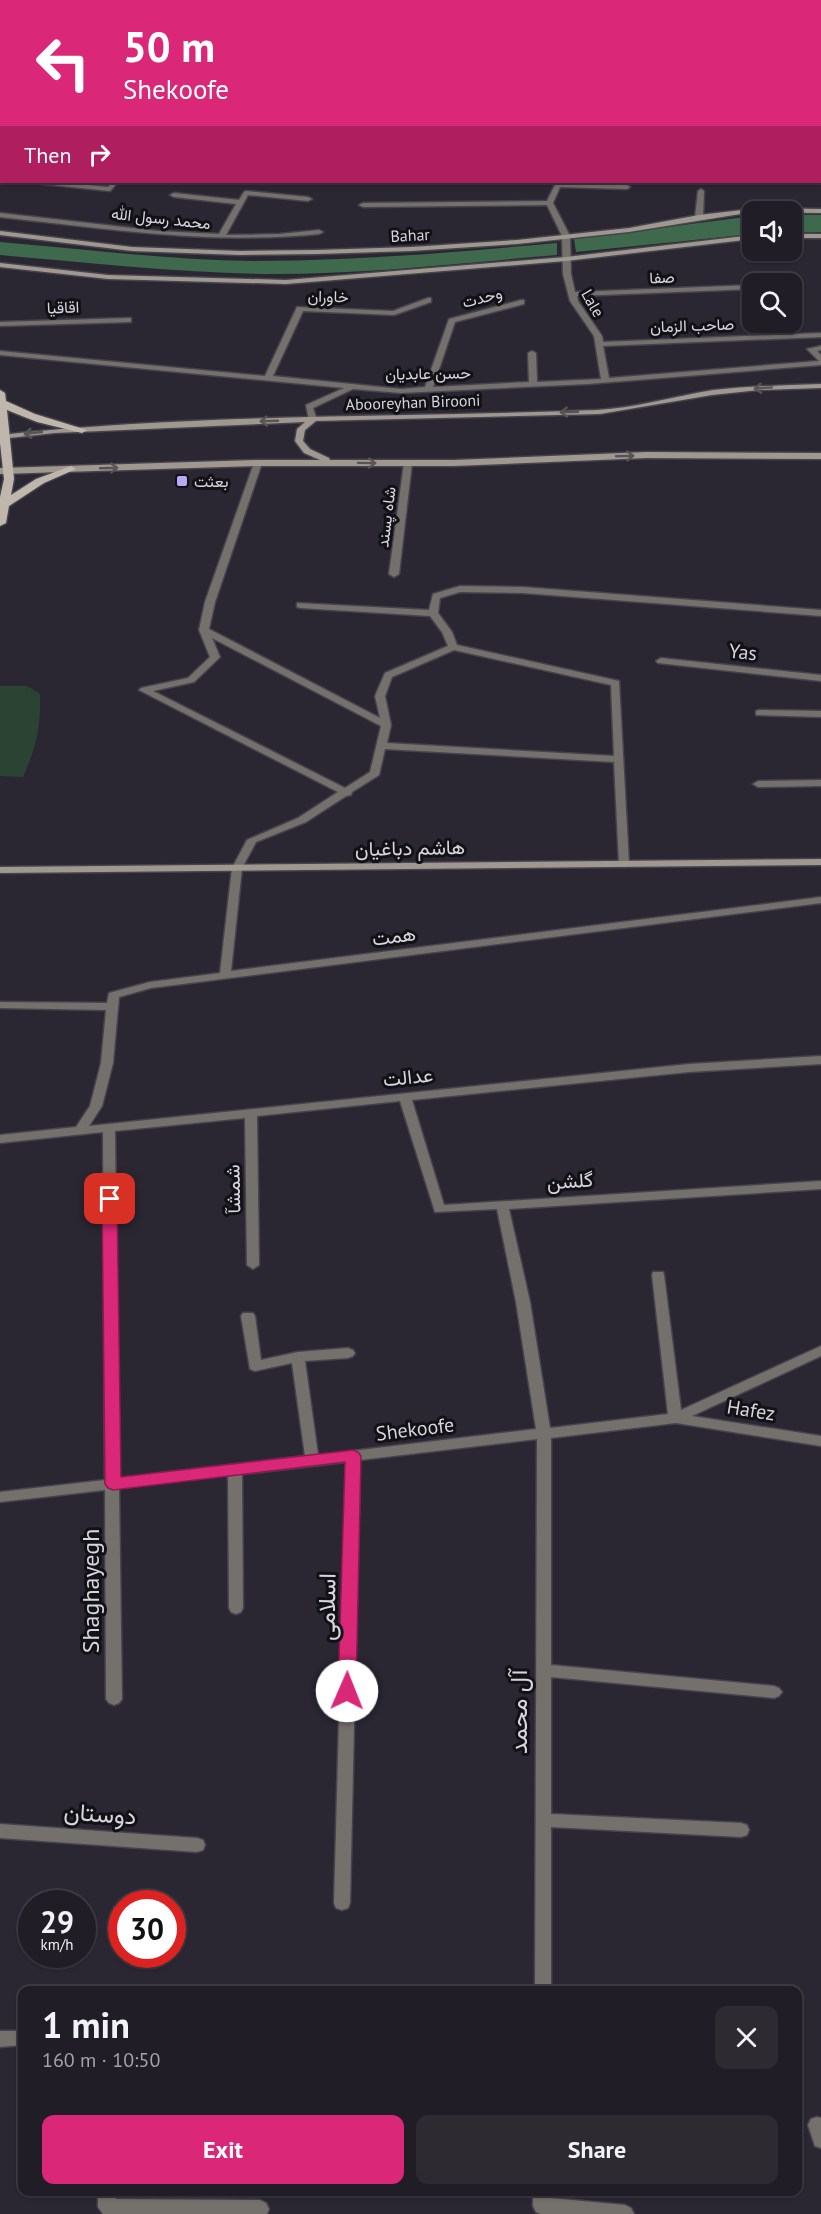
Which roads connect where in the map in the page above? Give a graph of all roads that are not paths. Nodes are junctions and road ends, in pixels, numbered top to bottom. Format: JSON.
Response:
{"nodes":[{"id":1,"x":53,"y":183,"type":"edge"},
{"id":2,"x":115,"y":183,"type":"edge"},
{"id":3,"x":561,"y":183,"type":"edge"},
{"id":4,"x":627,"y":187,"type":"dead end"},
{"id":5,"x":701,"y":190,"type":"dead end"},
{"id":6,"x":174,"y":195,"type":"dead end"},
{"id":7,"x":308,"y":199,"type":"dead end"},
{"id":8,"x":241,"y":202,"type":"junction"},
{"id":9,"x":549,"y":203,"type":"junction"},
{"id":10,"x":363,"y":205,"type":"dead end"},
{"id":11,"x":821,"y":211,"type":"edge"},
{"id":12,"x":0,"y":215,"type":"edge"},
{"id":13,"x":699,"y":217,"type":"junction"},
{"id":14,"x":319,"y":232,"type":"dead end"},
{"id":15,"x":0,"y":233,"type":"edge"},
{"id":16,"x":566,"y":236,"type":"junction"},
{"id":17,"x":821,"y":236,"type":"edge"},
{"id":18,"x":220,"y":237,"type":"junction"},
{"id":19,"x":802,"y":237,"type":"edge"},
{"id":20,"x":742,"y":238,"type":"edge"},
{"id":21,"x":566,"y":259,"type":"junction"},
{"id":22,"x":0,"y":265,"type":"edge"},
{"id":23,"x":742,"y":287,"type":"edge"},
{"id":24,"x":572,"y":294,"type":"junction"},
{"id":25,"x":428,"y":300,"type":"dead end"},
{"id":26,"x":521,"y":302,"type":"dead end"},
{"id":27,"x":128,"y":320,"type":"dead end"},
{"id":28,"x":0,"y":324,"type":"edge"},
{"id":29,"x":821,"y":335,"type":"edge"},
{"id":30,"x":599,"y":344,"type":"junction"},
{"id":31,"x":821,"y":348,"type":"edge"},
{"id":32,"x":532,"y":352,"type":"dead end"},
{"id":33,"x":0,"y":353,"type":"edge"},
{"id":34,"x":821,"y":361,"type":"edge"},
{"id":35,"x":268,"y":379,"type":"junction"},
{"id":36,"x":605,"y":381,"type":"junction"},
{"id":37,"x":533,"y":384,"type":"junction"},
{"id":38,"x":821,"y":386,"type":"edge"},
{"id":39,"x":354,"y":387,"type":"junction"},
{"id":40,"x":428,"y":390,"type":"junction"},
{"id":41,"x":1,"y":398,"type":"edge"},
{"id":42,"x":313,"y":420,"type":"junction"},
{"id":43,"x":82,"y":430,"type":"junction"},
{"id":44,"x":3,"y":436,"type":"edge"},
{"id":45,"x":821,"y":456,"type":"edge"},
{"id":46,"x":337,"y":462,"type":"junction"},
{"id":47,"x":258,"y":463,"type":"junction"},
{"id":48,"x":408,"y":463,"type":"junction"},
{"id":49,"x":71,"y":469,"type":"junction"},
{"id":50,"x":4,"y":471,"type":"edge"},
{"id":51,"x":4,"y":504,"type":"junction"},
{"id":52,"x":0,"y":523,"type":"edge"},
{"id":53,"x":394,"y":574,"type":"dead end"},
{"id":54,"x":300,"y":605,"type":"dead end"},
{"id":55,"x":433,"y":613,"type":"junction"},
{"id":56,"x":821,"y":613,"type":"edge"},
{"id":57,"x":204,"y":630,"type":"junction"},
{"id":58,"x":453,"y":647,"type":"junction"},
{"id":59,"x":661,"y":661,"type":"dead end"},
{"id":60,"x":821,"y":678,"type":"edge"},
{"id":61,"x":759,"y":713,"type":"dead end"},
{"id":62,"x":821,"y":714,"type":"edge"},
{"id":63,"x":386,"y":725,"type":"junction"},
{"id":64,"x":381,"y":746,"type":"junction"},
{"id":65,"x":620,"y":759,"type":"junction"},
{"id":66,"x":821,"y":783,"type":"edge"},
{"id":67,"x":758,"y":784,"type":"dead end"},
{"id":68,"x":347,"y":793,"type":"junction"},
{"id":69,"x":821,"y":862,"type":"edge"},
{"id":70,"x":624,"y":864,"type":"junction"},
{"id":71,"x":237,"y":868,"type":"junction"},
{"id":72,"x":0,"y":870,"type":"edge"},
{"id":73,"x":821,"y":900,"type":"edge"},
{"id":74,"x":225,"y":976,"type":"junction"},
{"id":75,"x":0,"y":1005,"type":"edge"},
{"id":76,"x":111,"y":1007,"type":"junction"},
{"id":77,"x":821,"y":1060,"type":"edge"},
{"id":78,"x":405,"y":1097,"type":"junction"},
{"id":79,"x":251,"y":1113,"type":"junction"},
{"id":80,"x":109,"y":1128,"type":"junction"},
{"id":81,"x":80,"y":1131,"type":"junction"},
{"id":82,"x":0,"y":1139,"type":"edge"},
{"id":83,"x":821,"y":1185,"type":"edge"},
{"id":84,"x":502,"y":1205,"type":"junction"},
{"id":85,"x":253,"y":1265,"type":"dead end"},
{"id":86,"x":658,"y":1275,"type":"dead end"},
{"id":87,"x":248,"y":1316,"type":"dead end"},
{"id":88,"x":821,"y":1351,"type":"edge"},
{"id":89,"x":348,"y":1353,"type":"dead end"},
{"id":90,"x":298,"y":1357,"type":"junction"},
{"id":91,"x":675,"y":1418,"type":"junction"},
{"id":92,"x":544,"y":1434,"type":"junction"},
{"id":93,"x":821,"y":1441,"type":"edge"},
{"id":94,"x":353,"y":1456,"type":"junction"},
{"id":95,"x":312,"y":1460,"type":"junction"},
{"id":96,"x":236,"y":1470,"type":"junction"},
{"id":97,"x":113,"y":1484,"type":"junction"},
{"id":98,"x":0,"y":1497,"type":"edge"},
{"id":99,"x":236,"y":1608,"type":"dead end"},
{"id":100,"x":543,"y":1670,"type":"junction"},
{"id":101,"x":774,"y":1692,"type":"dead end"},
{"id":102,"x":114,"y":1699,"type":"dead end"},
{"id":103,"x":543,"y":1820,"type":"junction"},
{"id":104,"x":741,"y":1830,"type":"dead end"},
{"id":105,"x":0,"y":1831,"type":"edge"},
{"id":106,"x":197,"y":1845,"type":"dead end"},
{"id":107,"x":342,"y":1903,"type":"dead end"},
{"id":108,"x":543,"y":1986,"type":"edge"},
{"id":109,"x":18,"y":2038,"type":"edge"},
{"id":110,"x":0,"y":2039,"type":"edge"},
{"id":111,"x":106,"y":2196,"type":"edge"},
{"id":112,"x":542,"y":2196,"type":"edge"},
{"id":113,"x":260,"y":2208,"type":"dead end"},
{"id":114,"x":625,"y":2214,"type":"edge"}],
"edges":[{"from":1,"to":2,"type":"street"},
{"from":3,"to":4,"type":"street"},
{"from":3,"to":9,"type":"street"},
{"from":5,"to":13,"type":"street"},
{"from":6,"to":8,"type":"street"},
{"from":7,"to":8,"type":"street"},
{"from":8,"to":18,"type":"street"},
{"from":9,"to":10,"type":"street"},
{"from":9,"to":16,"type":"street"},
{"from":11,"to":13,"type":"street","name":"Bahar"},
{"from":12,"to":18,"type":"street","name":"محمد رسول الله"},
{"from":13,"to":16,"type":"street","name":"Bahar"},
{"from":14,"to":18,"type":"street","name":"محمد رسول الله"},
{"from":15,"to":16,"type":"street","name":"Bahar"},
{"from":16,"to":21,"type":"street","name":"Lale"},
{"from":17,"to":19,"type":"street"},
{"from":20,"to":21,"type":"street","name":"Bahar"},
{"from":21,"to":22,"type":"street","name":"Bahar"},
{"from":21,"to":24,"type":"street","name":"Lale"},
{"from":23,"to":24,"type":"street","name":"صفا"},
{"from":24,"to":30,"type":"street","name":"Lale"},
{"from":25,"to":35,"type":"street","name":"خاوران"},
{"from":26,"to":40,"type":"street","name":"وحدت"},
{"from":27,"to":28,"type":"street","name":"اقاقیا"},
{"from":29,"to":30,"type":"street","name":"صاحب الزمان"},
{"from":30,"to":36,"type":"street","name":"Lale"},
{"from":31,"to":34,"type":"street"},
{"from":32,"to":37,"type":"street"},
{"from":33,"to":35,"type":"street","name":"حسن عابدیان"},
{"from":34,"to":36,"type":"street","name":"حسن عابدیان"},
{"from":35,"to":39,"type":"street","name":"حسن عابدیان"},
{"from":36,"to":37,"type":"street","name":"حسن عابدیان"},
{"from":37,"to":40,"type":"street","name":"حسن عابدیان"},
{"from":38,"to":42,"type":"street","name":"Abooreyhan Birooni","one_way":true},
{"from":39,"to":40,"type":"street","name":"حسن عابدیان"},
{"from":39,"to":42,"type":"street"},
{"from":41,"to":43,"type":"main road"},
{"from":41,"to":44,"type":"main road"},
{"from":42,"to":43,"type":"street","name":"Abooreyhan Birooni","one_way":true},
{"from":42,"to":46,"type":"street"},
{"from":43,"to":44,"type":"street","name":"Abooreyhan Birooni","one_way":true},
{"from":44,"to":50,"type":"main road"},
{"from":48,"to":45,"type":"street","one_way":true},
{"from":46,"to":47,"type":"street"},
{"from":46,"to":48,"type":"street","one_way":true},
{"from":49,"to":47,"type":"street","one_way":true},
{"from":47,"to":57,"type":"street"},
{"from":48,"to":53,"type":"street","name":"شاه پسند"},
{"from":49,"to":50,"type":"street"},
{"from":49,"to":51,"type":"main road"},
{"from":50,"to":51,"type":"main road"},
{"from":51,"to":52,"type":"main road"},
{"from":54,"to":55,"type":"street"},
{"from":55,"to":56,"type":"street"},
{"from":55,"to":58,"type":"street"},
{"from":57,"to":63,"type":"street"},
{"from":57,"to":68,"type":"street"},
{"from":58,"to":63,"type":"street"},
{"from":58,"to":65,"type":"street"},
{"from":59,"to":60,"type":"street","name":"Yas"},
{"from":61,"to":62,"type":"street"},
{"from":63,"to":64,"type":"street"},
{"from":64,"to":65,"type":"street"},
{"from":64,"to":68,"type":"street"},
{"from":65,"to":70,"type":"street"},
{"from":66,"to":67,"type":"street"},
{"from":68,"to":71,"type":"street"},
{"from":69,"to":70,"type":"street","name":"هاشم دباغیان"},
{"from":70,"to":71,"type":"street","name":"هاشم دباغیان"},
{"from":71,"to":72,"type":"street","name":"هاشم دباغیان"},
{"from":71,"to":74,"type":"street"},
{"from":73,"to":74,"type":"street","name":"همت"},
{"from":74,"to":76,"type":"street","name":"همت"},
{"from":75,"to":76,"type":"street"},
{"from":76,"to":81,"type":"street"},
{"from":77,"to":78,"type":"street","name":"عدالت"},
{"from":78,"to":79,"type":"street","name":"عدالت"},
{"from":78,"to":84,"type":"street","name":"گلشن"},
{"from":79,"to":80,"type":"street","name":"عدالت"},
{"from":79,"to":85,"type":"street","name":"شمشآ"},
{"from":80,"to":81,"type":"street","name":"عدالت"},
{"from":80,"to":97,"type":"street","name":"Shaghayegh"},
{"from":81,"to":82,"type":"street","name":"عدالت"},
{"from":83,"to":84,"type":"street","name":"گلشن"},
{"from":84,"to":92,"type":"street","name":"آل محمد"},
{"from":86,"to":91,"type":"street"},
{"from":87,"to":90,"type":"street"},
{"from":88,"to":91,"type":"street","name":"Shekoofe"},
{"from":89,"to":90,"type":"street"},
{"from":90,"to":95,"type":"street"},
{"from":91,"to":92,"type":"street","name":"Shekoofe"},
{"from":91,"to":93,"type":"street","name":"Hafez"},
{"from":92,"to":94,"type":"street","name":"Shekoofe"},
{"from":92,"to":100,"type":"street","name":"آل محمد"},
{"from":94,"to":95,"type":"street","name":"Shekoofe"},
{"from":94,"to":107,"type":"street","name":"اسلامی"},
{"from":95,"to":96,"type":"street","name":"Shekoofe"},
{"from":96,"to":97,"type":"street","name":"Shekoofe"},
{"from":96,"to":99,"type":"street"},
{"from":97,"to":98,"type":"street","name":"Shekoofe"},
{"from":97,"to":102,"type":"street","name":"Shaghayegh"},
{"from":100,"to":101,"type":"street"},
{"from":100,"to":103,"type":"street","name":"آل محمد"},
{"from":103,"to":104,"type":"street"},
{"from":103,"to":108,"type":"street","name":"آل محمد"},
{"from":105,"to":106,"type":"street","name":"دوستان"},
{"from":109,"to":110,"type":"street"},
{"from":111,"to":113,"type":"street"},
{"from":112,"to":114,"type":"street"}]}
